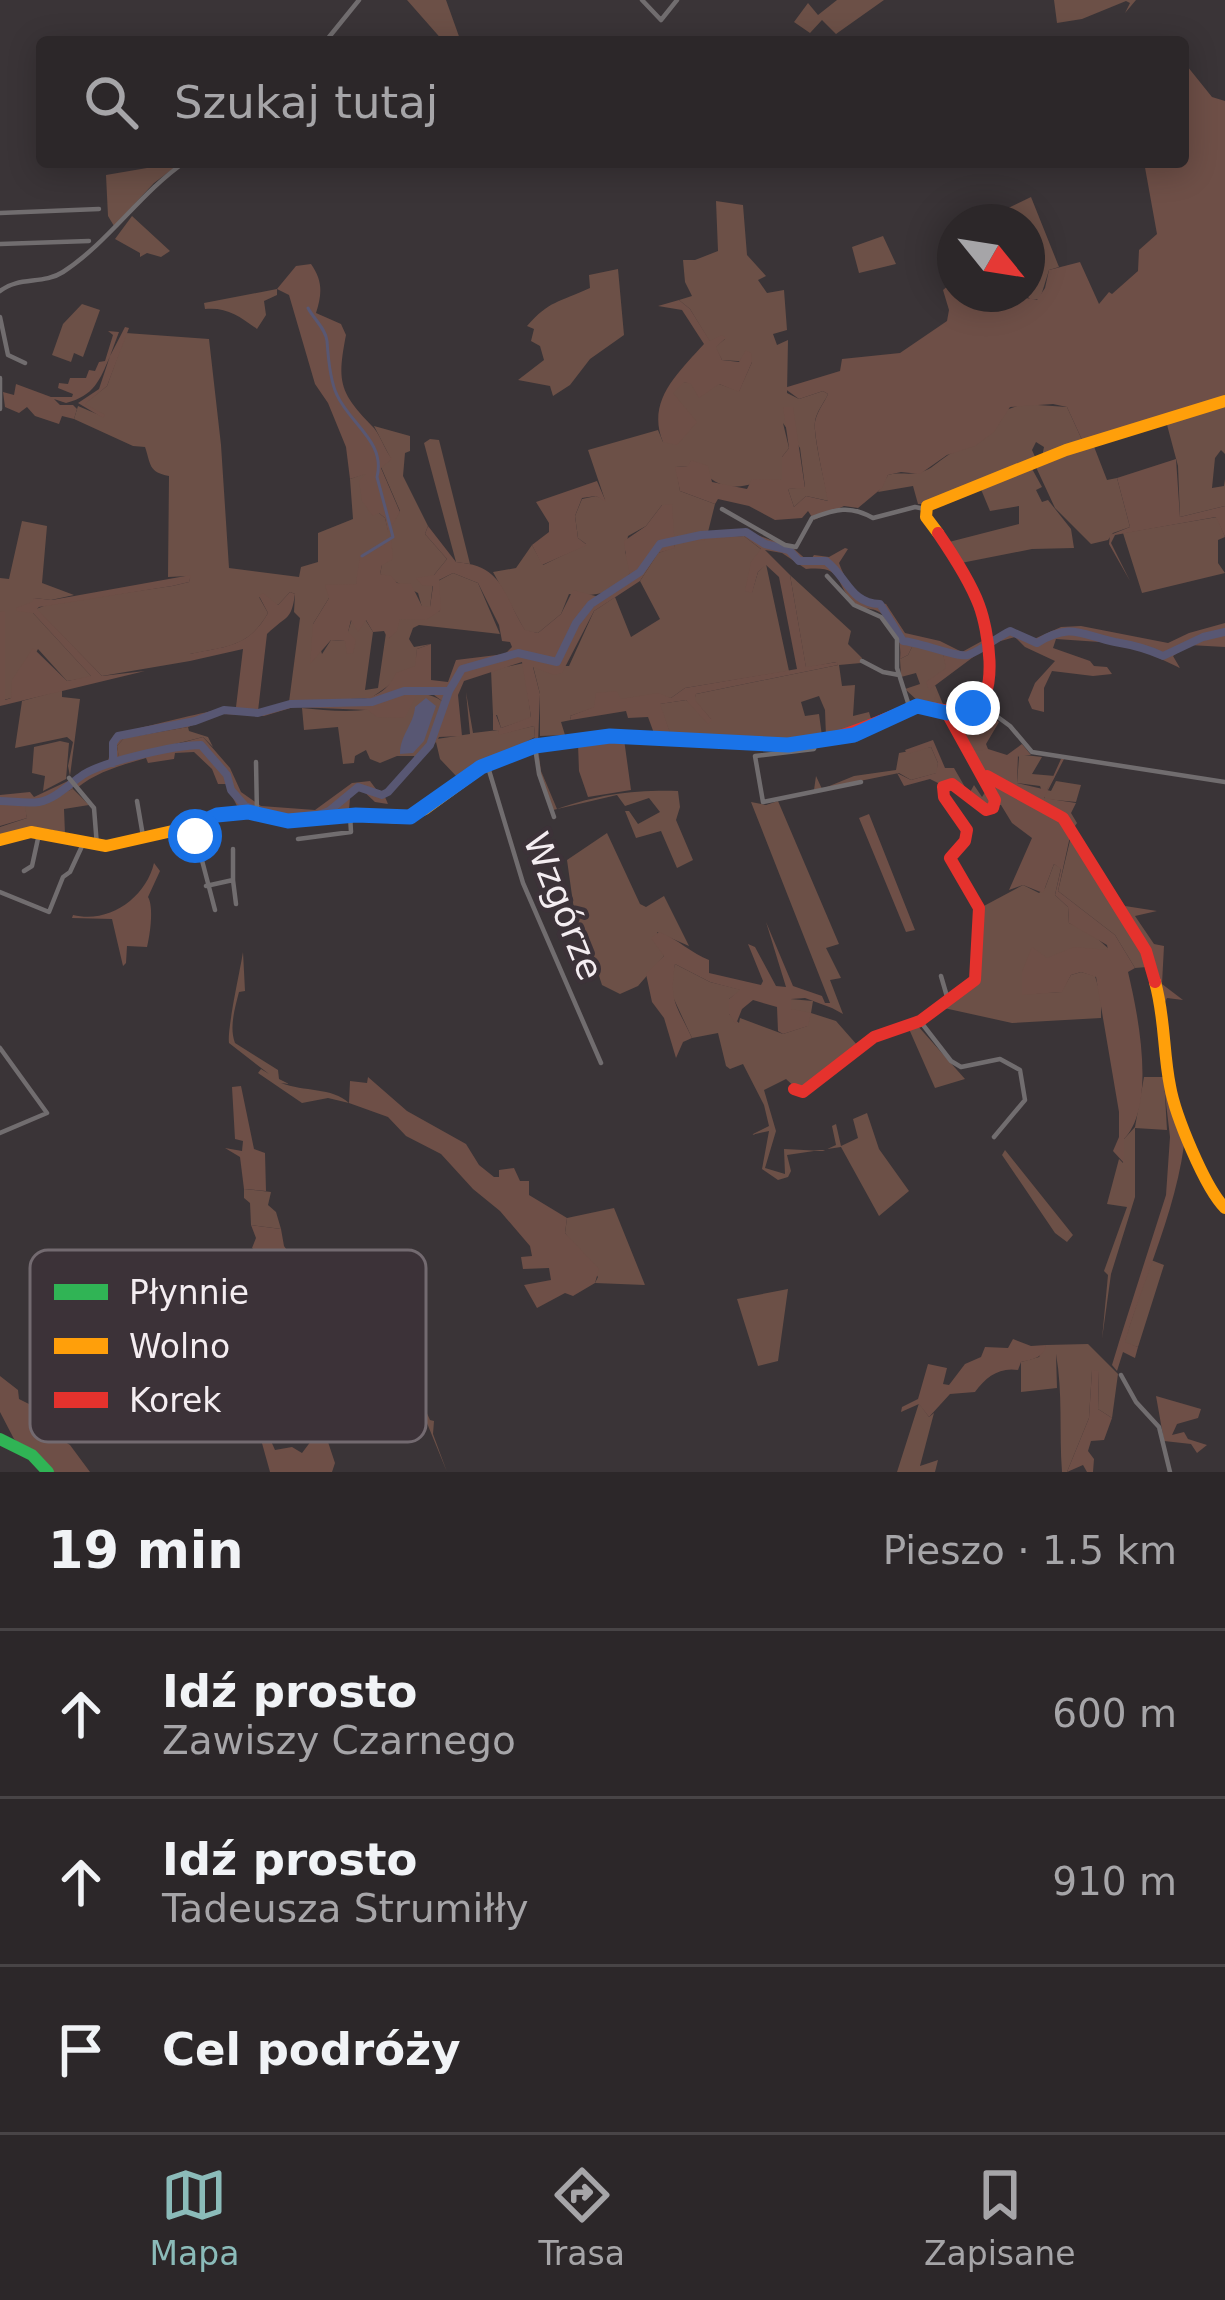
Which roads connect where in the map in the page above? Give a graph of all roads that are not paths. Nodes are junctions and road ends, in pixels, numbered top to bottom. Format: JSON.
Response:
{"nodes":[{"id":1,"x":359,"y":0,"type":"edge"},
{"id":2,"x":642,"y":0,"type":"edge"},
{"id":3,"x":677,"y":0,"type":"edge"},
{"id":4,"x":330,"y":36,"type":"edge"},
{"id":5,"x":178,"y":168,"type":"edge"},
{"id":6,"x":99,"y":209,"type":"dead end"},
{"id":7,"x":0,"y":213,"type":"edge"},
{"id":8,"x":89,"y":241,"type":"dead end"},
{"id":9,"x":0,"y":244,"type":"edge"},
{"id":10,"x":0,"y":291,"type":"edge"},
{"id":11,"x":0,"y":317,"type":"edge"},
{"id":12,"x":25,"y":363,"type":"dead end"},
{"id":13,"x":0,"y":378,"type":"edge"},
{"id":14,"x":1225,"y":401,"type":"edge"},
{"id":15,"x":0,"y":409,"type":"edge"},
{"id":16,"x":722,"y":509,"type":"dead end"},
{"id":17,"x":925,"y":509,"type":"junction"},
{"id":18,"x":827,"y":576,"type":"dead end"},
{"id":19,"x":862,"y":661,"type":"dead end"},
{"id":20,"x":899,"y":675,"type":"junction"},
{"id":21,"x":980,"y":704,"type":"junction"},
{"id":22,"x":910,"y":709,"type":"junction"},
{"id":23,"x":947,"y":713,"type":"junction"},
{"id":24,"x":816,"y":742,"type":"junction"},
{"id":25,"x":535,"y":746,"type":"junction"},
{"id":26,"x":256,"y":762,"type":"dead end"},
{"id":27,"x":488,"y":764,"type":"junction"},
{"id":28,"x":981,"y":772,"type":"junction"},
{"id":29,"x":861,"y":782,"type":"dead end"},
{"id":30,"x":1225,"y":782,"type":"edge"},
{"id":31,"x":72,"y":784,"type":"dead end"},
{"id":32,"x":137,"y":801,"type":"dead end"},
{"id":33,"x":258,"y":811,"type":"junction"},
{"id":34,"x":350,"y":815,"type":"junction"},
{"id":35,"x":554,"y":817,"type":"dead end"},
{"id":36,"x":193,"y":826,"type":"junction"},
{"id":37,"x":39,"y":833,"type":"junction"},
{"id":38,"x":143,"y":836,"type":"junction"},
{"id":39,"x":298,"y":839,"type":"dead end"},
{"id":40,"x":0,"y":840,"type":"edge"},
{"id":41,"x":90,"y":845,"type":"junction"},
{"id":42,"x":233,"y":849,"type":"dead end"},
{"id":43,"x":23,"y":872,"type":"dead end"},
{"id":44,"x":233,"y":880,"type":"junction"},
{"id":45,"x":206,"y":886,"type":"junction"},
{"id":46,"x":0,"y":892,"type":"edge"},
{"id":47,"x":236,"y":904,"type":"dead end"},
{"id":48,"x":215,"y":910,"type":"dead end"},
{"id":49,"x":941,"y":976,"type":"dead end"},
{"id":50,"x":949,"y":1002,"type":"junction"},
{"id":51,"x":920,"y":1021,"type":"junction"},
{"id":52,"x":0,"y":1048,"type":"edge"},
{"id":53,"x":601,"y":1064,"type":"dead end"},
{"id":54,"x":794,"y":1089,"type":"dead end"},
{"id":55,"x":0,"y":1133,"type":"edge"},
{"id":56,"x":994,"y":1137,"type":"dead end"},
{"id":57,"x":1225,"y":1208,"type":"edge"},
{"id":58,"x":1121,"y":1375,"type":"dead end"},
{"id":59,"x":0,"y":1439,"type":"edge"},
{"id":60,"x":48,"y":1472,"type":"edge"},
{"id":61,"x":1170,"y":1472,"type":"edge"}],
"edges":[{"from":1,"to":4,"type":"street"},
{"from":2,"to":3,"type":"street"},
{"from":5,"to":10,"type":"street"},
{"from":6,"to":7,"type":"street"},
{"from":8,"to":9,"type":"street"},
{"from":11,"to":12,"type":"street"},
{"from":13,"to":15,"type":"street"},
{"from":14,"to":17,"type":"street"},
{"from":16,"to":17,"type":"street"},
{"from":17,"to":21,"type":"street"},
{"from":18,"to":20,"type":"street"},
{"from":19,"to":20,"type":"street"},
{"from":20,"to":22,"type":"street"},
{"from":21,"to":23,"type":"street"},
{"from":21,"to":30,"type":"street"},
{"from":22,"to":23,"type":"street"},
{"from":22,"to":24,"type":"street"},
{"from":23,"to":28,"type":"street"},
{"from":24,"to":25,"type":"street"},
{"from":24,"to":29,"type":"street"},
{"from":25,"to":27,"type":"street"},
{"from":25,"to":35,"type":"street"},
{"from":26,"to":33,"type":"street"},
{"from":27,"to":34,"type":"street"},
{"from":27,"to":53,"type":"street","name":"Wzgórze"},
{"from":28,"to":50,"type":"street"},
{"from":28,"to":57,"type":"street"},
{"from":31,"to":41,"type":"street"},
{"from":32,"to":38,"type":"street"},
{"from":33,"to":34,"type":"street"},
{"from":33,"to":36,"type":"street"},
{"from":34,"to":39,"type":"street"},
{"from":36,"to":38,"type":"street"},
{"from":36,"to":45,"type":"street"},
{"from":37,"to":40,"type":"street"},
{"from":37,"to":41,"type":"street"},
{"from":37,"to":43,"type":"street"},
{"from":38,"to":41,"type":"street"},
{"from":41,"to":46,"type":"street"},
{"from":42,"to":44,"type":"street"},
{"from":44,"to":45,"type":"street"},
{"from":44,"to":47,"type":"street"},
{"from":45,"to":48,"type":"street"},
{"from":49,"to":50,"type":"street"},
{"from":50,"to":51,"type":"street"},
{"from":51,"to":54,"type":"street"},
{"from":51,"to":56,"type":"street"},
{"from":52,"to":55,"type":"street"},
{"from":58,"to":61,"type":"street"},
{"from":59,"to":60,"type":"street"}]}
